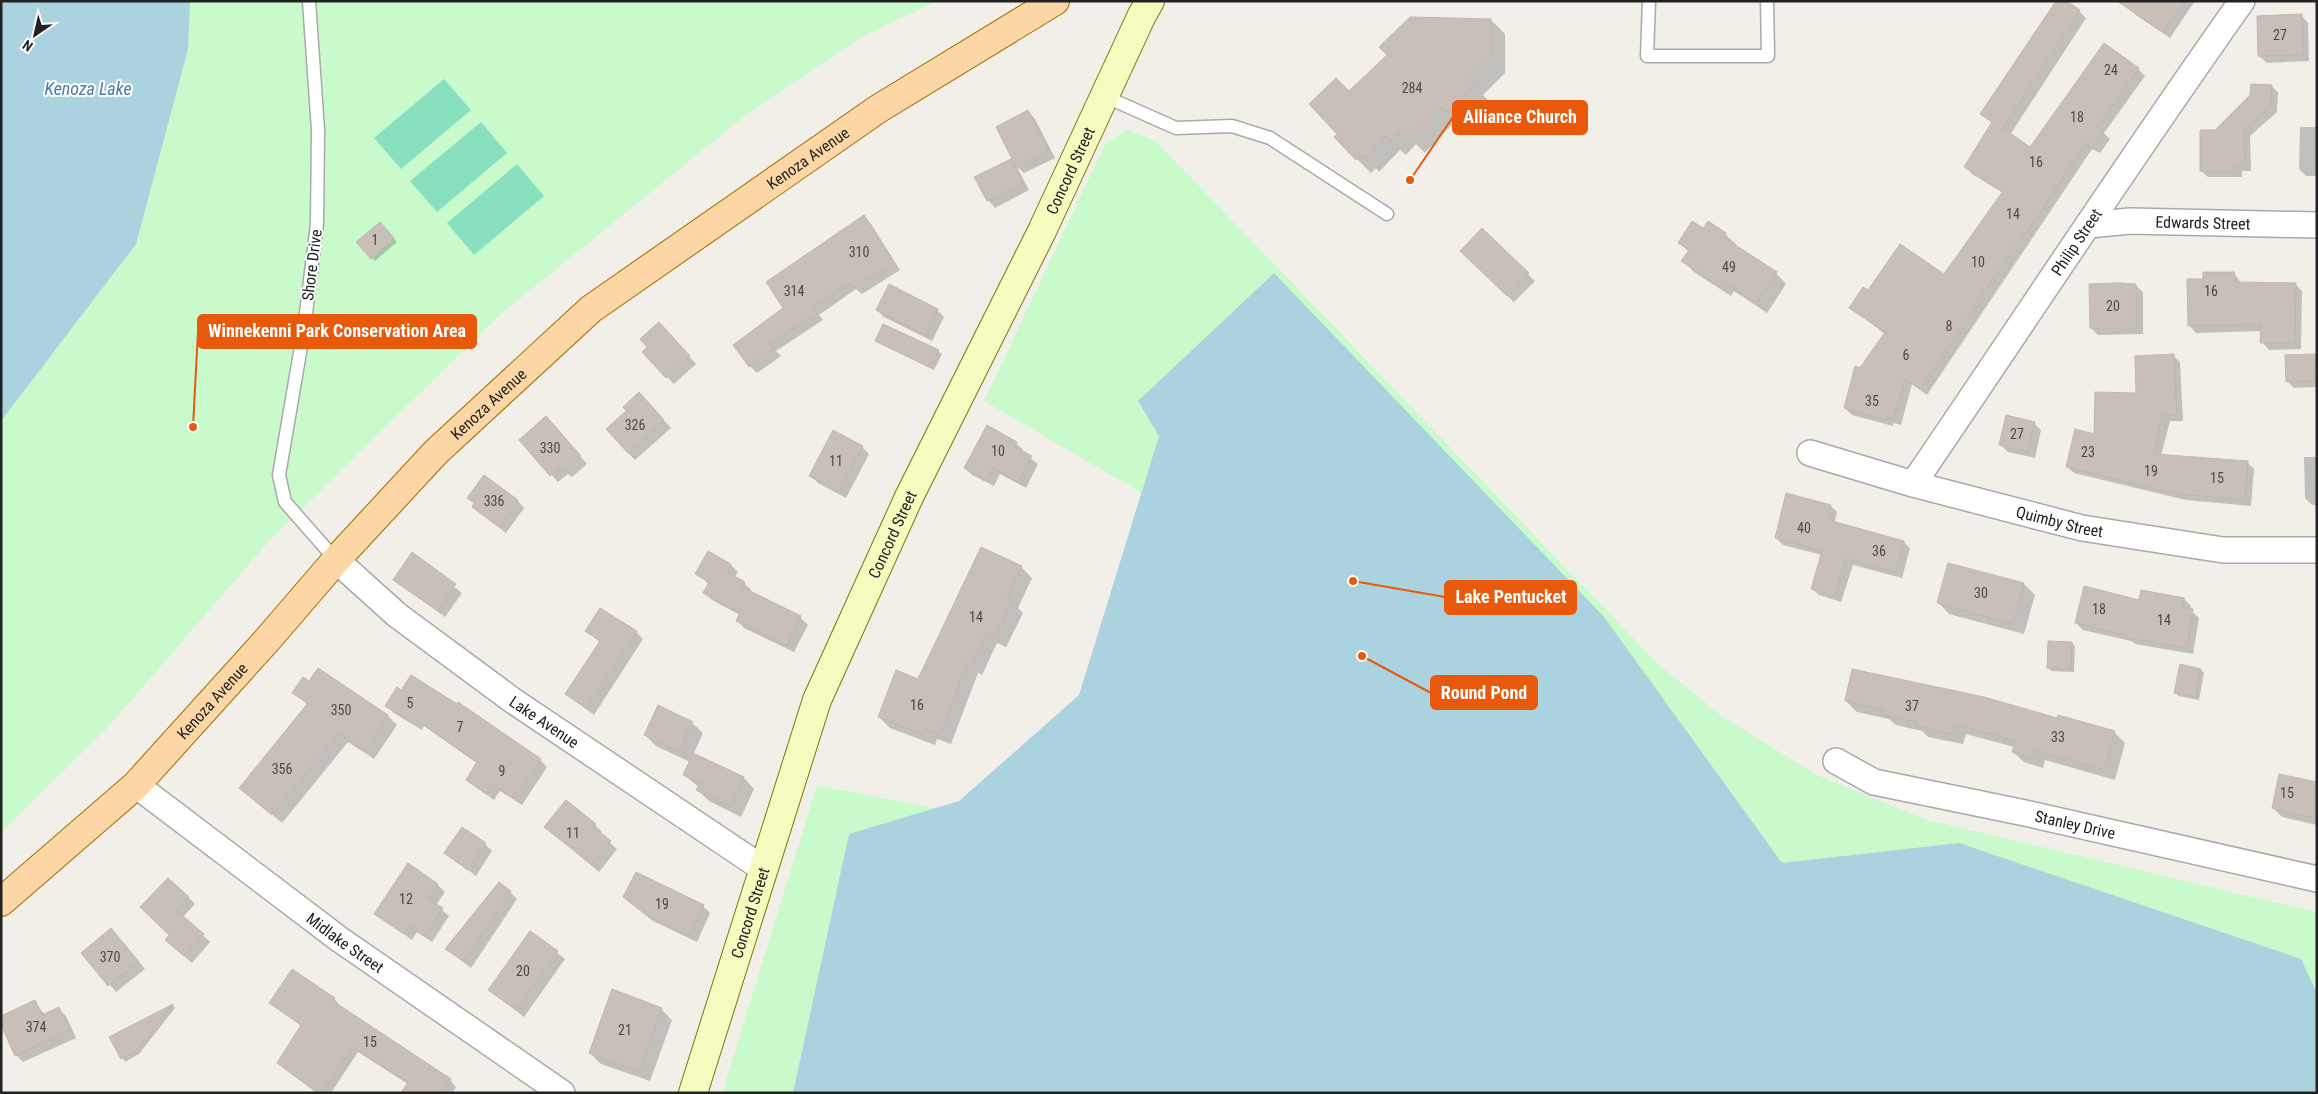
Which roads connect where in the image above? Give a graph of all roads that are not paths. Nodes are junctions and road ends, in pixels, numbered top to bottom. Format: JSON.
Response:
{"nodes":[{"id":1,"x":309,"y":1,"type":"edge"},
{"id":2,"x":1055,"y":1,"type":"edge"},
{"id":3,"x":1150,"y":1,"type":"edge"},
{"id":4,"x":1648,"y":1,"type":"edge"},
{"id":5,"x":1767,"y":1,"type":"edge"},
{"id":6,"x":2242,"y":1,"type":"edge"},
{"id":7,"x":1104,"y":96,"type":"junction"},
{"id":8,"x":1387,"y":214,"type":"dead end"},
{"id":9,"x":2089,"y":225,"type":"junction"},
{"id":10,"x":2317,"y":225,"type":"edge"},
{"id":11,"x":1810,"y":453,"type":"dead end"},
{"id":12,"x":1913,"y":484,"type":"junction"},
{"id":13,"x":2317,"y":550,"type":"edge"},
{"id":14,"x":336,"y":560,"type":"junction"},
{"id":15,"x":1836,"y":761,"type":"dead end"},
{"id":16,"x":136,"y":785,"type":"junction"},
{"id":17,"x":762,"y":868,"type":"junction"},
{"id":18,"x":2317,"y":880,"type":"edge"},
{"id":19,"x":1,"y":902,"type":"edge"},
{"id":20,"x":562,"y":1093,"type":"edge"},
{"id":21,"x":692,"y":1093,"type":"edge"}],
"edges":[{"from":1,"to":14,"type":"lane","name":"Shore Drive"},
{"from":2,"to":14,"type":"main road","name":"Kenoza Avenue"},
{"from":3,"to":7,"type":"main road","name":"Concord Street"},
{"from":4,"to":5,"type":"lane"},
{"from":6,"to":9,"type":"street","name":"Philip Street"},
{"from":7,"to":8,"type":"lane"},
{"from":7,"to":17,"type":"main road","name":"Concord Street"},
{"from":9,"to":10,"type":"street","name":"Edwards Street"},
{"from":9,"to":12,"type":"street","name":"Philip Street"},
{"from":11,"to":12,"type":"street","name":"Quimby Street"},
{"from":12,"to":13,"type":"street","name":"Quimby Street"},
{"from":14,"to":16,"type":"main road","name":"Kenoza Avenue"},
{"from":14,"to":17,"type":"street","name":"Lake Avenue"},
{"from":15,"to":18,"type":"street","name":"Stanley Drive"},
{"from":16,"to":19,"type":"main road","name":"Kenoza Avenue"},
{"from":16,"to":20,"type":"street","name":"Midlake Street"},
{"from":17,"to":21,"type":"main road","name":"Concord Street"}]}
